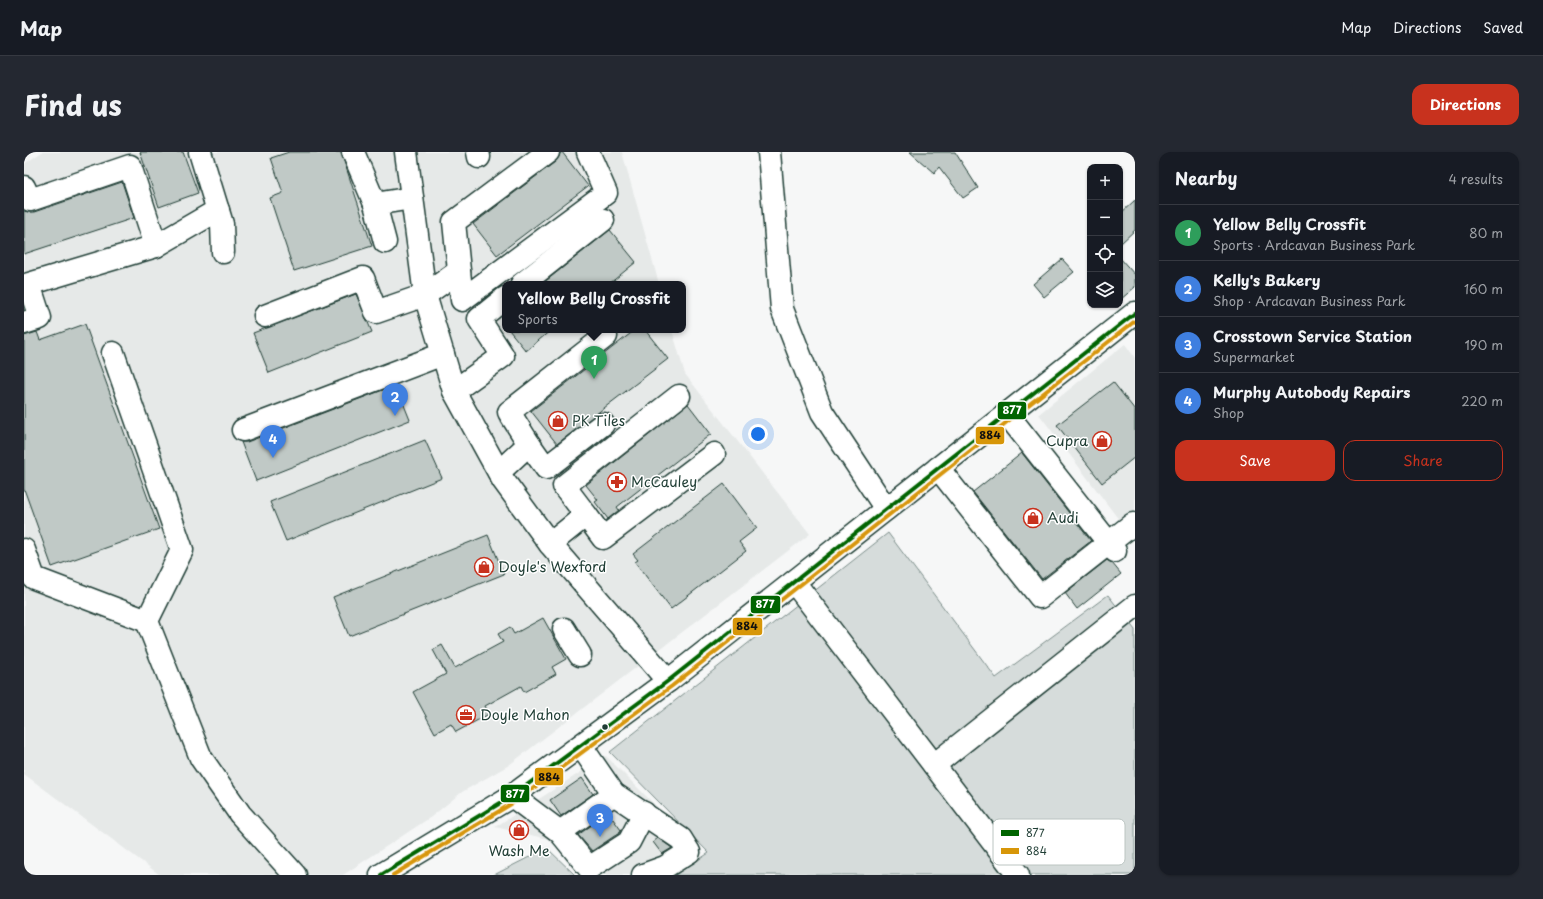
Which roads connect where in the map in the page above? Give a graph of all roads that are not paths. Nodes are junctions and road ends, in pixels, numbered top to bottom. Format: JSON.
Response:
{"nodes":[{"id":1,"x":200,"y":152,"type":"edge"},
{"id":2,"x":353,"y":152,"type":"edge"},
{"id":3,"x":406,"y":152,"type":"edge"},
{"id":4,"x":548,"y":152,"type":"edge"},
{"id":5,"x":588,"y":152,"type":"edge"},
{"id":6,"x":770,"y":152,"type":"edge"},
{"id":7,"x":24,"y":187,"type":"edge"},
{"id":8,"x":412,"y":198,"type":"junction"},
{"id":9,"x":375,"y":204,"type":"junction"},
{"id":10,"x":218,"y":210,"type":"junction"},
{"id":11,"x":603,"y":220,"type":"dead end"},
{"id":12,"x":385,"y":242,"type":"dead end"},
{"id":13,"x":156,"y":246,"type":"junction"},
{"id":14,"x":223,"y":252,"type":"dead end"},
{"id":15,"x":458,"y":271,"type":"junction"},
{"id":16,"x":526,"y":281,"type":"edge"},
{"id":17,"x":425,"y":295,"type":"junction"},
{"id":18,"x":502,"y":300,"type":"edge"},
{"id":19,"x":1135,"y":313,"type":"edge"},
{"id":20,"x":265,"y":316,"type":"dead end"},
{"id":21,"x":24,"y":323,"type":"edge"},
{"id":22,"x":606,"y":336,"type":"dead end"},
{"id":23,"x":113,"y":352,"type":"dead end"},
{"id":24,"x":443,"y":354,"type":"junction"},
{"id":25,"x":454,"y":391,"type":"junction"},
{"id":26,"x":679,"y":396,"type":"dead end"},
{"id":27,"x":1007,"y":414,"type":"junction"},
{"id":28,"x":603,"y":424,"type":"dead end"},
{"id":29,"x":243,"y":430,"type":"dead end"},
{"id":30,"x":529,"y":444,"type":"junction"},
{"id":31,"x":714,"y":454,"type":"dead end"},
{"id":32,"x":938,"y":468,"type":"junction"},
{"id":33,"x":499,"y":472,"type":"junction"},
{"id":34,"x":886,"y":509,"type":"junction"},
{"id":35,"x":586,"y":515,"type":"junction"},
{"id":36,"x":1133,"y":524,"type":"dead end"},
{"id":37,"x":550,"y":544,"type":"junction"},
{"id":38,"x":1112,"y":547,"type":"junction"},
{"id":39,"x":24,"y":550,"type":"edge"},
{"id":40,"x":794,"y":582,"type":"junction"},
{"id":41,"x":1135,"y":606,"type":"edge"},
{"id":42,"x":147,"y":621,"type":"junction"},
{"id":43,"x":564,"y":629,"type":"dead end"},
{"id":44,"x":580,"y":655,"type":"dead end"},
{"id":45,"x":668,"y":681,"type":"junction"},
{"id":46,"x":581,"y":746,"type":"junction"},
{"id":47,"x":934,"y":765,"type":"junction"},
{"id":48,"x":614,"y":794,"type":"junction"},
{"id":49,"x":512,"y":796,"type":"junction"},
{"id":50,"x":644,"y":813,"type":"junction"},
{"id":51,"x":560,"y":832,"type":"junction"},
{"id":52,"x":993,"y":842,"type":"edge"},
{"id":53,"x":1010,"y":865,"type":"edge"},
{"id":54,"x":594,"y":872,"type":"edge"},
{"id":55,"x":295,"y":875,"type":"edge"},
{"id":56,"x":381,"y":875,"type":"edge"},
{"id":57,"x":643,"y":875,"type":"edge"},
{"id":58,"x":1018,"y":875,"type":"edge"}],
"edges":[{"from":1,"to":10,"type":"main road"},
{"from":2,"to":9,"type":"main road"},
{"from":3,"to":8,"type":"main road"},
{"from":4,"to":15,"type":"main road"},
{"from":5,"to":15,"type":"main road"},
{"from":6,"to":34,"type":"main road"},
{"from":7,"to":13,"type":"main road"},
{"from":8,"to":9,"type":"main road"},
{"from":8,"to":17,"type":"main road"},
{"from":9,"to":12,"type":"main road"},
{"from":10,"to":13,"type":"main road"},
{"from":10,"to":14,"type":"main road"},
{"from":11,"to":16,"type":"main road"},
{"from":13,"to":21,"type":"main road"},
{"from":15,"to":17,"type":"main road"},
{"from":17,"to":20,"type":"main road"},
{"from":17,"to":24,"type":"main road"},
{"from":18,"to":25,"type":"main road"},
{"from":19,"to":27,"type":"main road"},
{"from":22,"to":30,"type":"main road"},
{"from":23,"to":42,"type":"main road"},
{"from":24,"to":25,"type":"main road"},
{"from":24,"to":29,"type":"main road"},
{"from":25,"to":33,"type":"main road"},
{"from":26,"to":35,"type":"main road"},
{"from":27,"to":32,"type":"main road"},
{"from":27,"to":38,"type":"main road"},
{"from":28,"to":30,"type":"main road"},
{"from":30,"to":33,"type":"main road"},
{"from":31,"to":35,"type":"main road"},
{"from":32,"to":34,"type":"main road"},
{"from":32,"to":38,"type":"main road"},
{"from":33,"to":37,"type":"main road"},
{"from":34,"to":40,"type":"main road"},
{"from":35,"to":37,"type":"main road"},
{"from":36,"to":38,"type":"main road"},
{"from":37,"to":45,"type":"main road"},
{"from":39,"to":42,"type":"main road"},
{"from":40,"to":45,"type":"main road"},
{"from":40,"to":47,"type":"main road"},
{"from":41,"to":47,"type":"main road"},
{"from":42,"to":55,"type":"main road"},
{"from":43,"to":44,"type":"main road"},
{"from":45,"to":46,"type":"main road"},
{"from":46,"to":48,"type":"main road"},
{"from":46,"to":49,"type":"main road"},
{"from":47,"to":52,"type":"main road"},
{"from":48,"to":50,"type":"main road"},
{"from":48,"to":51,"type":"main road"},
{"from":49,"to":51,"type":"main road"},
{"from":49,"to":56,"type":"main road"},
{"from":50,"to":54,"type":"main road"},
{"from":50,"to":57,"type":"main road"},
{"from":51,"to":54,"type":"main road"},
{"from":53,"to":58,"type":"main road"}]}
